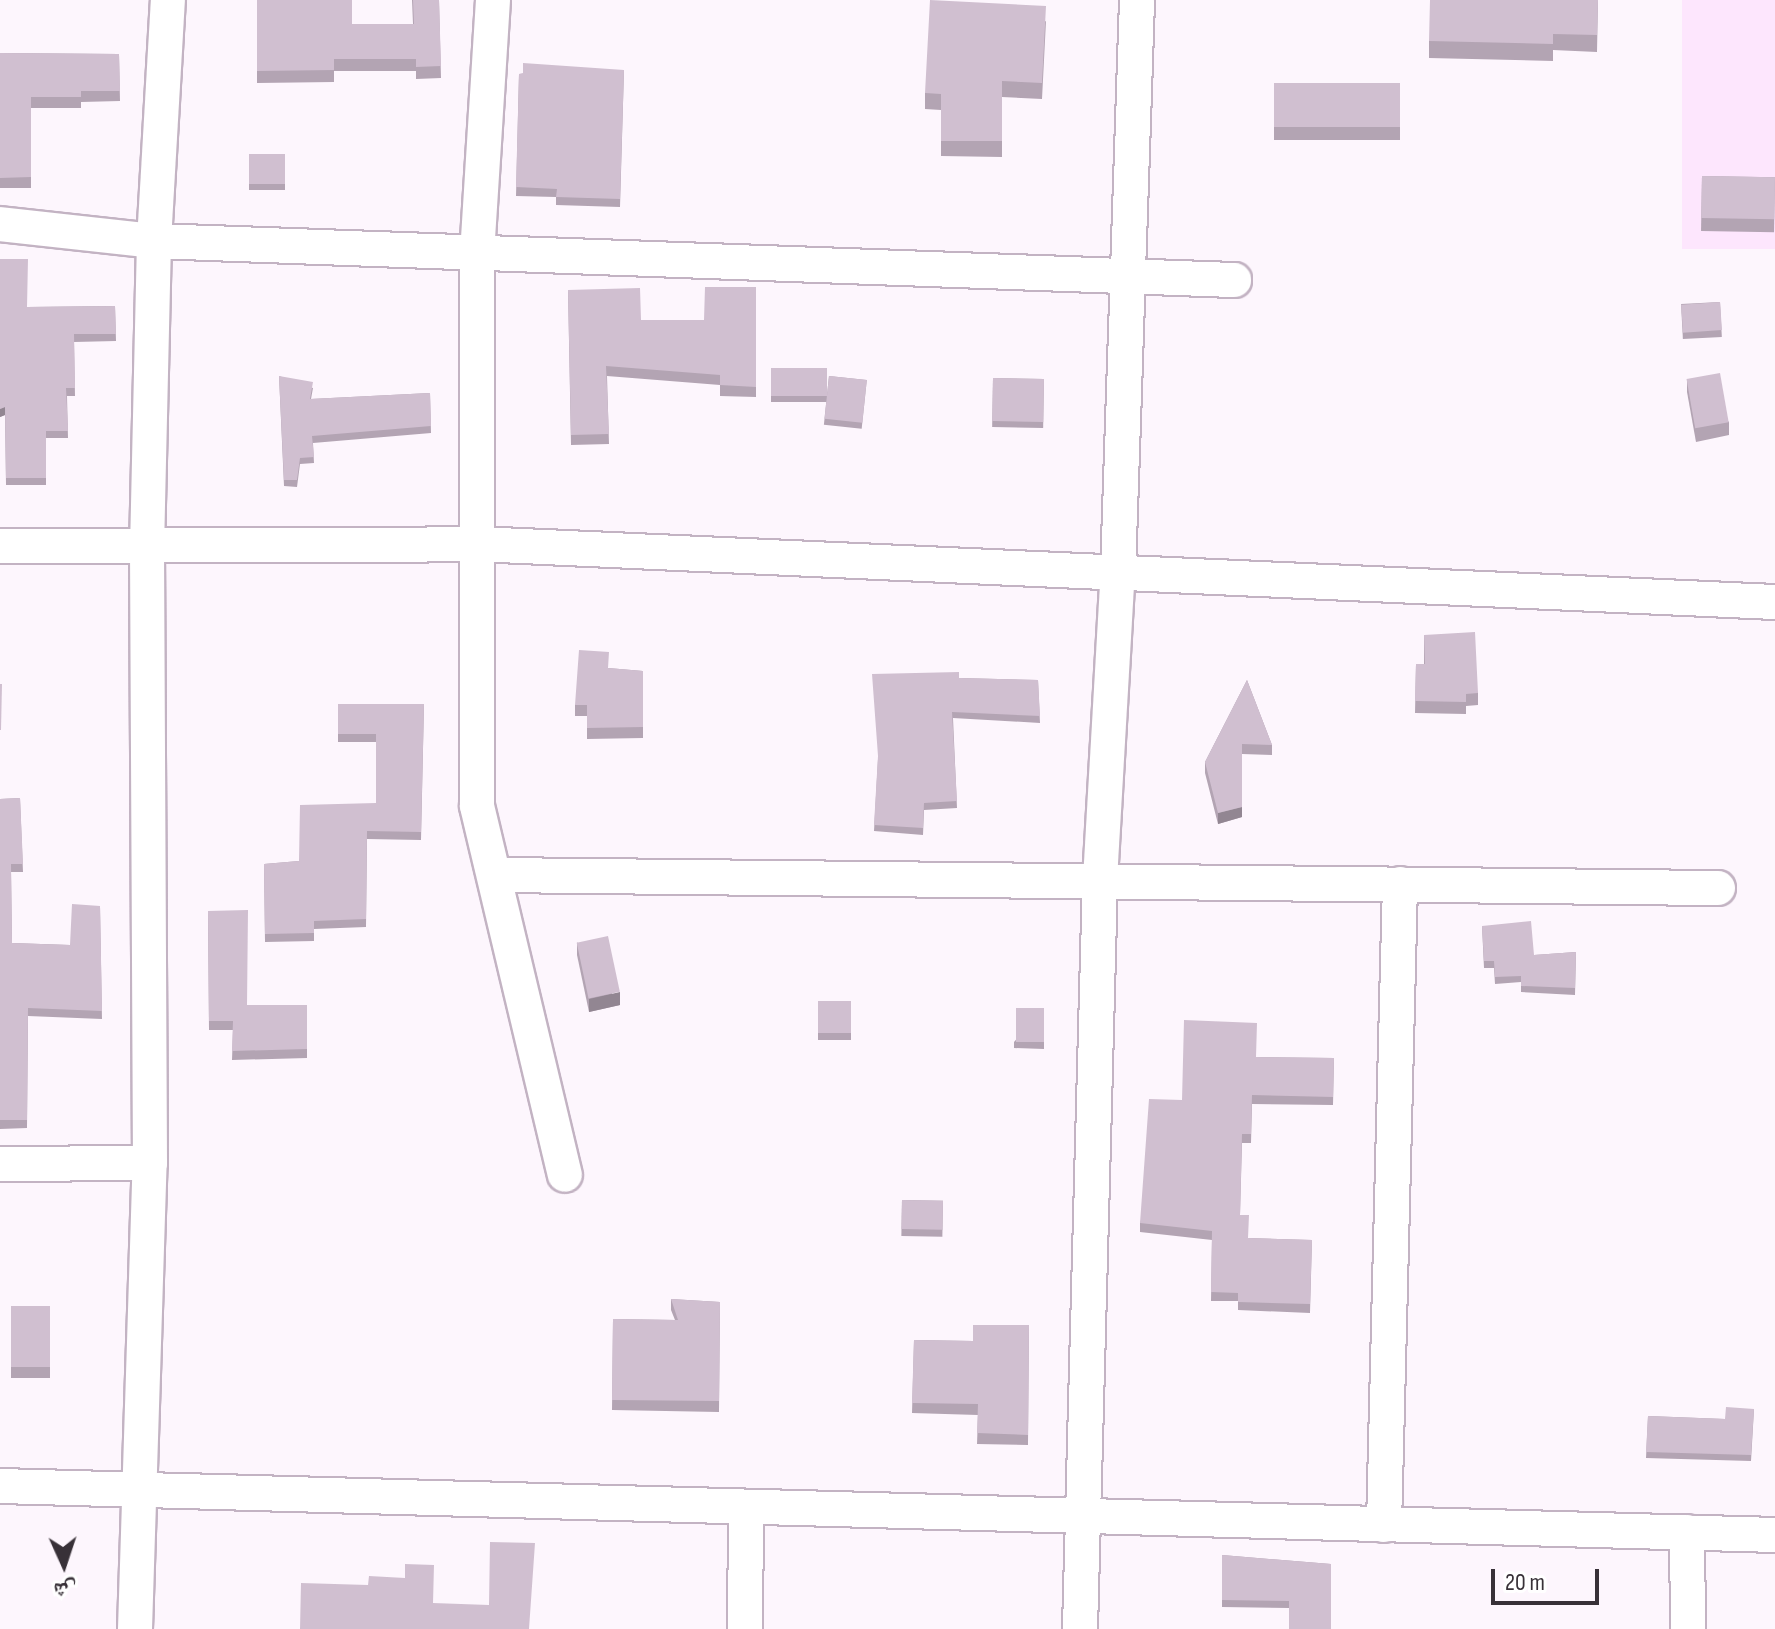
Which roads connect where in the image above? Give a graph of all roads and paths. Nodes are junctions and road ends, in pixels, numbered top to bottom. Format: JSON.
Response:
{"nodes":[{"id":1,"x":168,"y":0,"type":"edge"},
{"id":2,"x":493,"y":0,"type":"edge"},
{"id":3,"x":1137,"y":0,"type":"edge"},
{"id":4,"x":0,"y":224,"type":"edge"},
{"id":5,"x":154,"y":241,"type":"junction"},
{"id":6,"x":477,"y":251,"type":"junction"},
{"id":7,"x":1130,"y":276,"type":"junction"},
{"id":8,"x":1234,"y":280,"type":"dead end"},
{"id":9,"x":477,"y":544,"type":"junction"},
{"id":10,"x":0,"y":546,"type":"edge"},
{"id":11,"x":147,"y":549,"type":"junction"},
{"id":12,"x":1118,"y":571,"type":"junction"},
{"id":13,"x":1775,"y":602,"type":"edge"},
{"id":14,"x":494,"y":875,"type":"junction"},
{"id":15,"x":1100,"y":880,"type":"junction"},
{"id":16,"x":1400,"y":884,"type":"junction"},
{"id":17,"x":1718,"y":888,"type":"dead end"},
{"id":18,"x":150,"y":1163,"type":"junction"},
{"id":19,"x":0,"y":1164,"type":"edge"},
{"id":20,"x":565,"y":1175,"type":"dead end"},
{"id":21,"x":0,"y":1486,"type":"edge"},
{"id":22,"x":142,"y":1493,"type":"junction"},
{"id":23,"x":746,"y":1508,"type":"junction"},
{"id":24,"x":1084,"y":1517,"type":"junction"},
{"id":25,"x":1384,"y":1525,"type":"junction"},
{"id":26,"x":1687,"y":1532,"type":"junction"},
{"id":27,"x":1775,"y":1535,"type":"edge"},
{"id":28,"x":135,"y":1629,"type":"edge"},
{"id":29,"x":745,"y":1629,"type":"edge"},
{"id":30,"x":1080,"y":1629,"type":"edge"},
{"id":31,"x":1688,"y":1629,"type":"edge"}],
"edges":[{"from":1,"to":5,"type":"street"},
{"from":2,"to":6,"type":"street"},
{"from":3,"to":7,"type":"street"},
{"from":4,"to":5,"type":"street"},
{"from":5,"to":6,"type":"street"},
{"from":5,"to":11,"type":"street"},
{"from":6,"to":7,"type":"street"},
{"from":6,"to":9,"type":"street"},
{"from":7,"to":8,"type":"street"},
{"from":7,"to":12,"type":"street"},
{"from":9,"to":11,"type":"street"},
{"from":9,"to":12,"type":"street"},
{"from":9,"to":14,"type":"street"},
{"from":10,"to":11,"type":"street"},
{"from":11,"to":18,"type":"street"},
{"from":12,"to":13,"type":"street"},
{"from":12,"to":15,"type":"street"},
{"from":14,"to":15,"type":"street"},
{"from":14,"to":20,"type":"street"},
{"from":15,"to":16,"type":"street"},
{"from":15,"to":24,"type":"street"},
{"from":16,"to":17,"type":"street"},
{"from":16,"to":25,"type":"street"},
{"from":18,"to":19,"type":"street"},
{"from":18,"to":22,"type":"street"},
{"from":21,"to":22,"type":"street"},
{"from":22,"to":23,"type":"street"},
{"from":22,"to":28,"type":"street"},
{"from":23,"to":24,"type":"street"},
{"from":23,"to":29,"type":"street"},
{"from":24,"to":25,"type":"street"},
{"from":24,"to":30,"type":"street"},
{"from":25,"to":26,"type":"street"},
{"from":26,"to":27,"type":"street"},
{"from":26,"to":31,"type":"street"}]}
